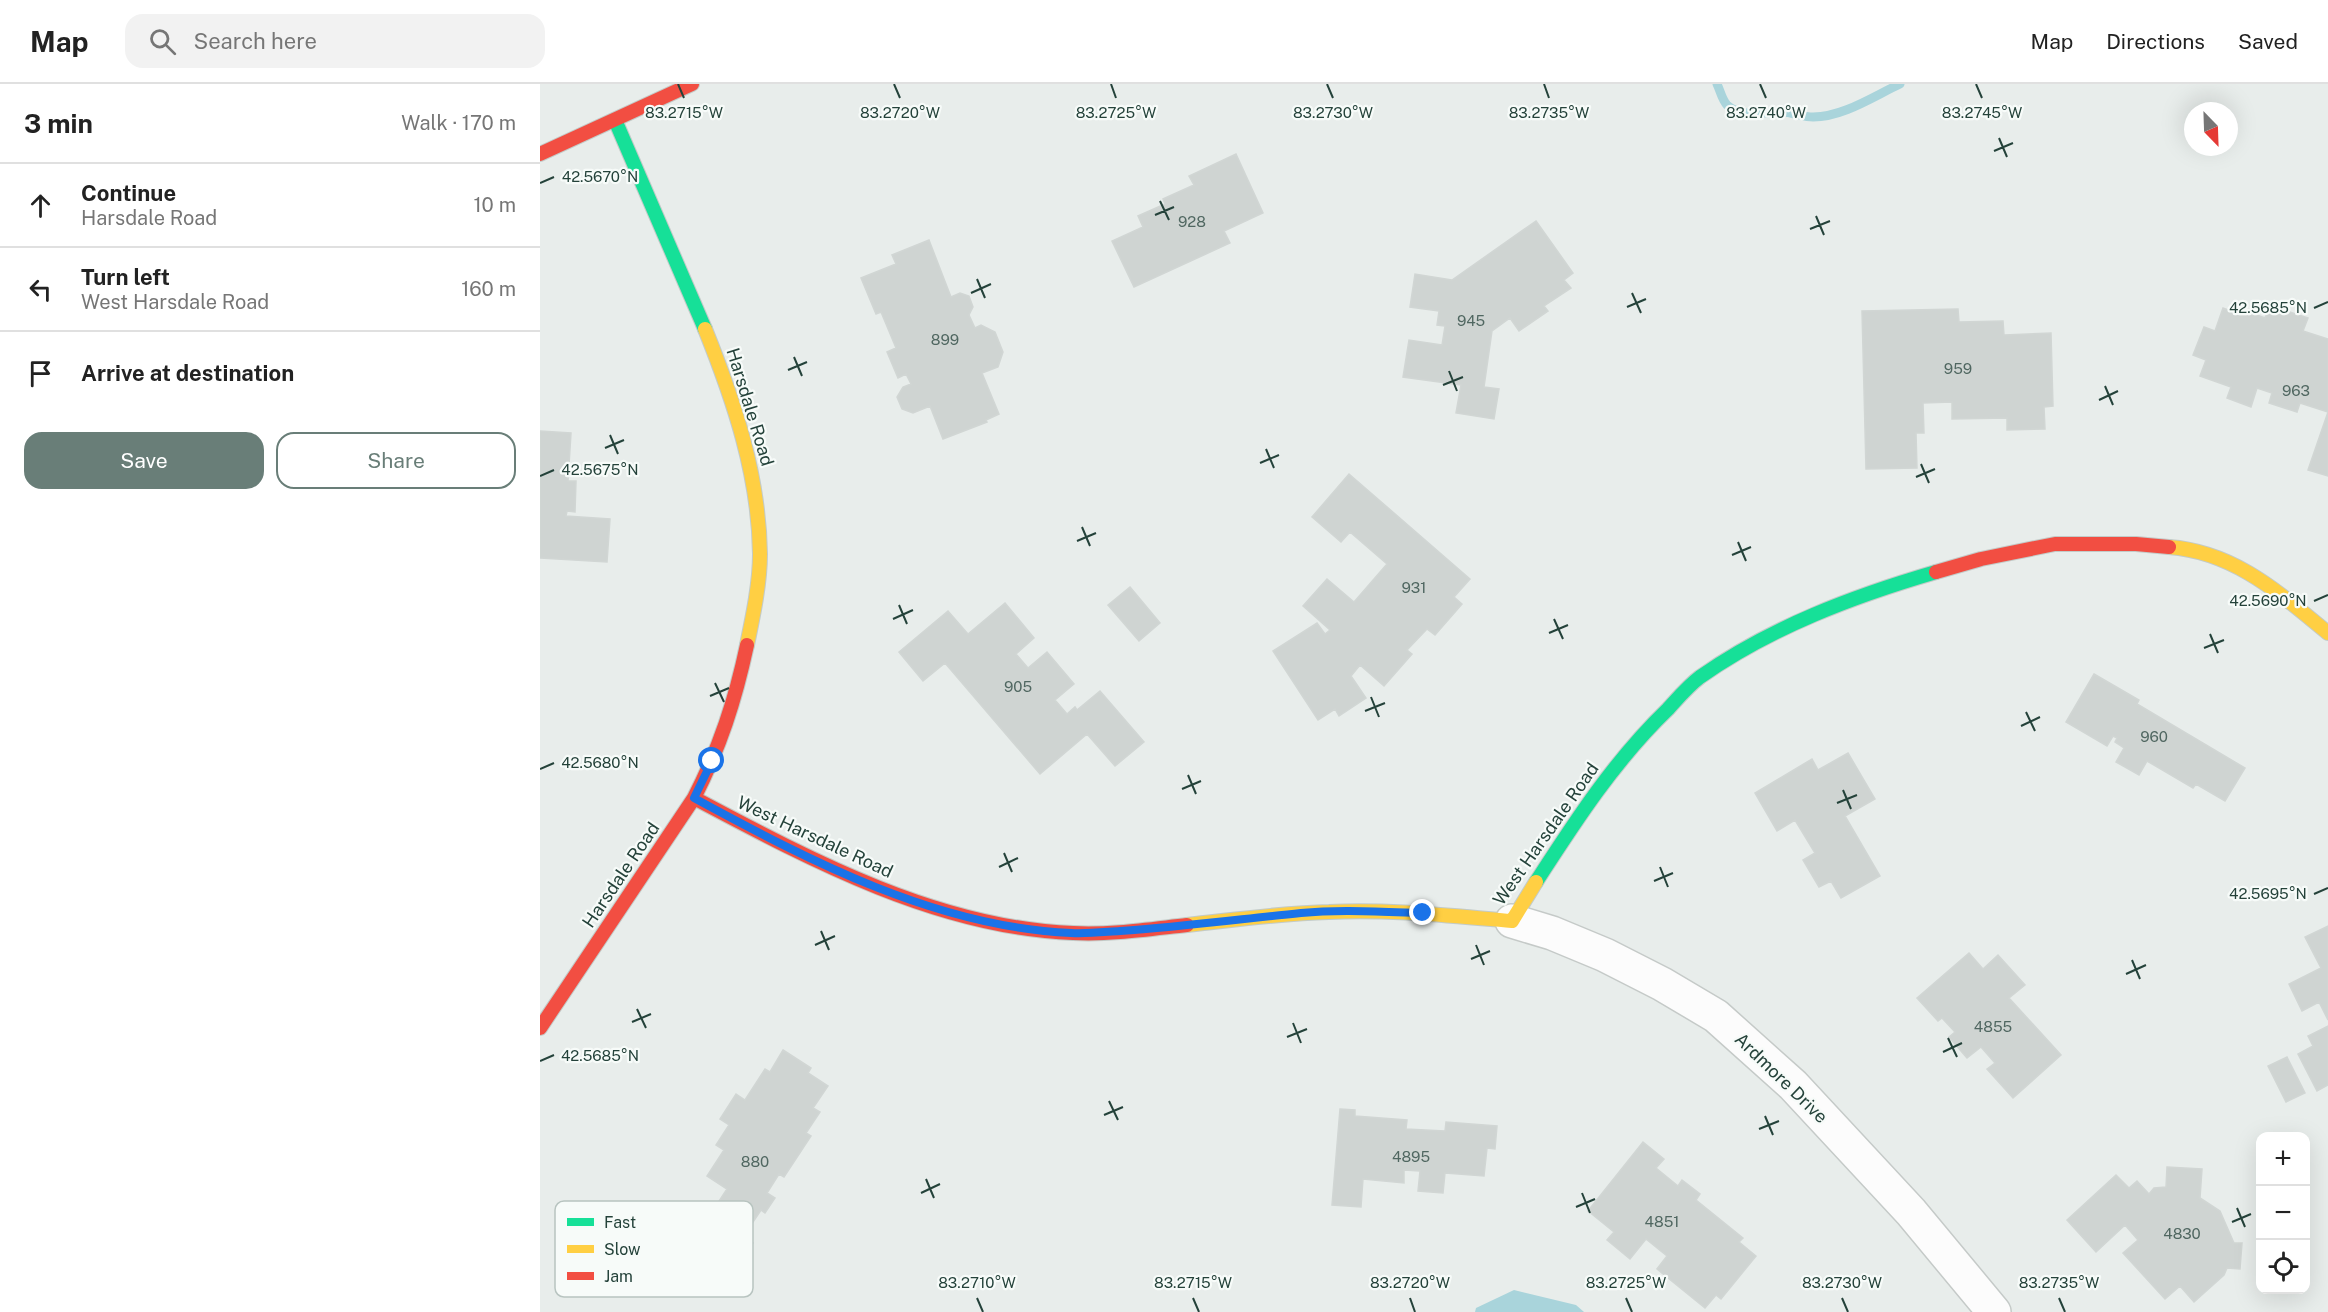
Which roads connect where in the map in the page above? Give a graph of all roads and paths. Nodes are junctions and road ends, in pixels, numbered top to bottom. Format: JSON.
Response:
{"nodes":[{"id":1,"x":692,"y":84,"type":"edge"},
{"id":2,"x":615,"y":120,"type":"junction"},
{"id":3,"x":540,"y":154,"type":"edge"},
{"id":4,"x":2328,"y":633,"type":"edge"},
{"id":5,"x":694,"y":798,"type":"junction"},
{"id":6,"x":1512,"y":921,"type":"junction"},
{"id":7,"x":540,"y":1028,"type":"edge"},
{"id":8,"x":1994,"y":1312,"type":"edge"}],
"edges":[{"from":1,"to":2,"type":"street"},
{"from":2,"to":3,"type":"street"},
{"from":2,"to":5,"type":"street","name":"Harsdale Road"},
{"from":4,"to":6,"type":"street","name":"West Harsdale Road"},
{"from":5,"to":6,"type":"street","name":"West Harsdale Road"},
{"from":5,"to":7,"type":"street","name":"Harsdale Road"},
{"from":6,"to":8,"type":"street","name":"Ardmore Drive"}]}
